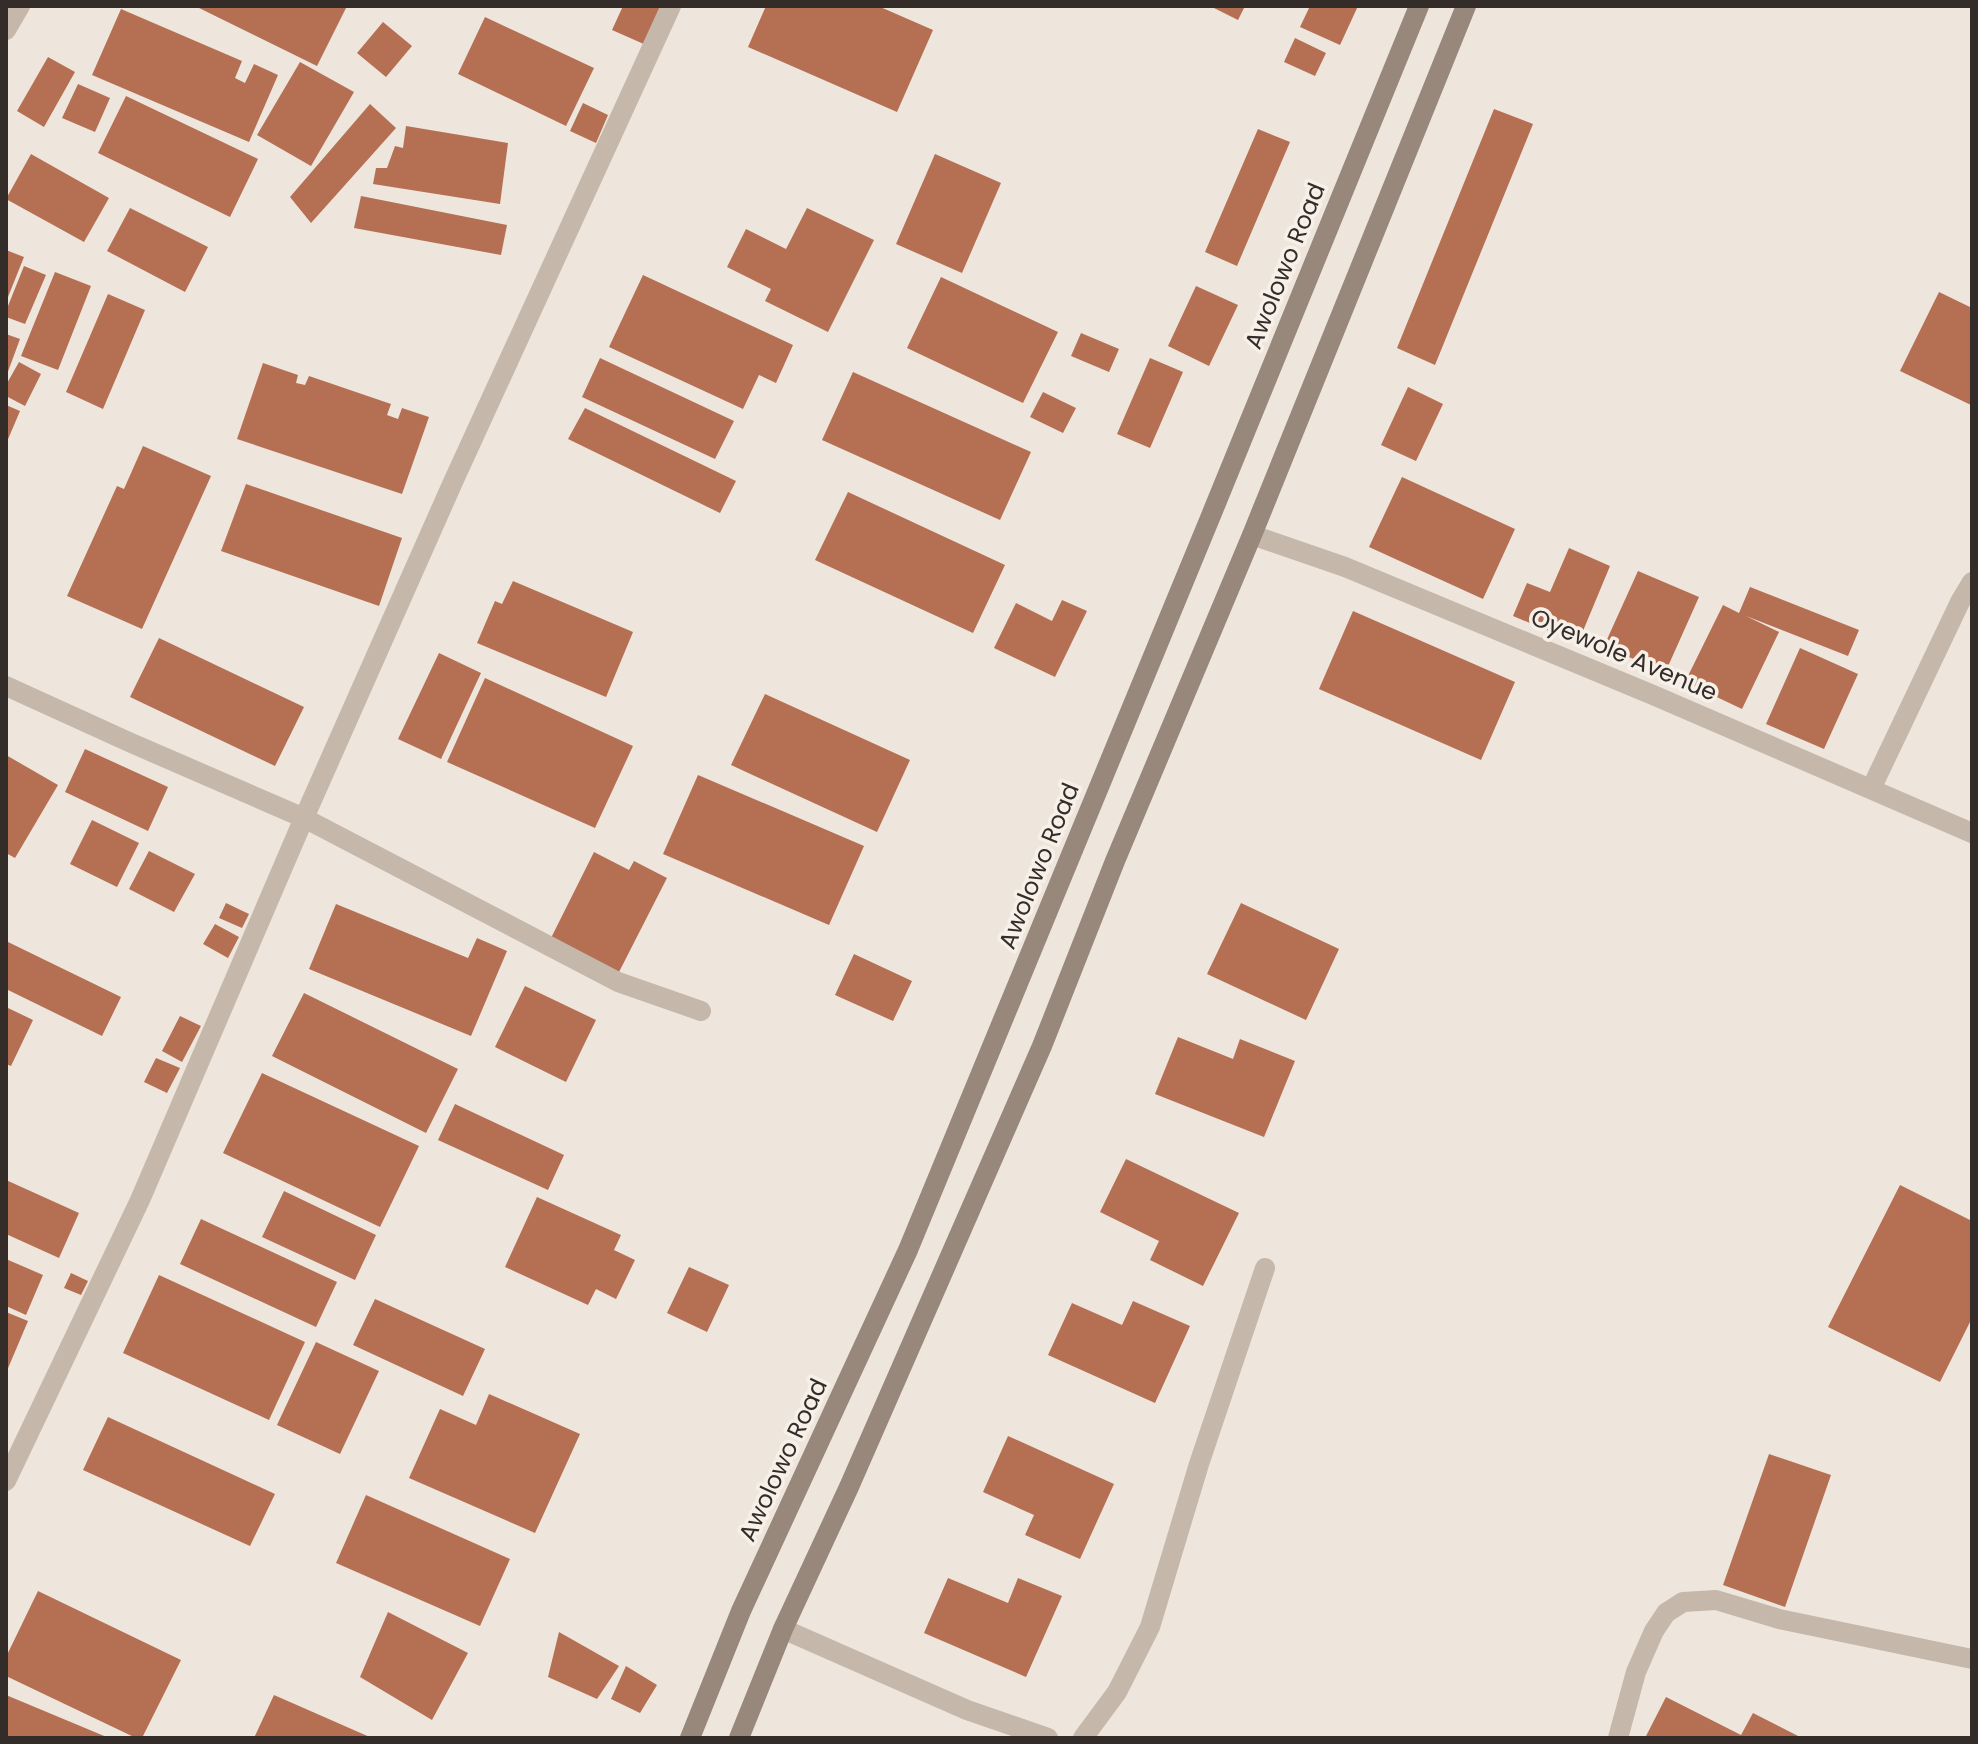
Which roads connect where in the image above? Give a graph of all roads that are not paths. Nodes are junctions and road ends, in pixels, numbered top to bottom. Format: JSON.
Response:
{"nodes":[{"id":1,"x":20,"y":6,"type":"edge"},
{"id":2,"x":671,"y":6,"type":"edge"},
{"id":3,"x":1419,"y":6,"type":"edge"},
{"id":4,"x":1466,"y":6,"type":"edge"},
{"id":5,"x":6,"y":30,"type":"edge"},
{"id":6,"x":1252,"y":535,"type":"junction"},
{"id":7,"x":1972,"y":582,"type":"edge"},
{"id":8,"x":6,"y":686,"type":"edge"},
{"id":9,"x":1871,"y":789,"type":"junction"},
{"id":10,"x":304,"y":818,"type":"junction"},
{"id":11,"x":1972,"y":833,"type":"edge"},
{"id":12,"x":701,"y":1011,"type":"dead end"},
{"id":13,"x":1265,"y":1268,"type":"dead end"},
{"id":14,"x":6,"y":1481,"type":"edge"},
{"id":15,"x":783,"y":1629,"type":"junction"},
{"id":16,"x":1972,"y":1659,"type":"edge"},
{"id":17,"x":690,"y":1738,"type":"edge"},
{"id":18,"x":739,"y":1738,"type":"edge"},
{"id":19,"x":1048,"y":1738,"type":"edge"},
{"id":20,"x":1083,"y":1738,"type":"edge"},
{"id":21,"x":1618,"y":1738,"type":"edge"}],
"edges":[{"from":1,"to":5,"type":"street"},
{"from":2,"to":10,"type":"street"},
{"from":3,"to":17,"type":"main road","name":"Awolowo Road"},
{"from":4,"to":6,"type":"main road"},
{"from":6,"to":9,"type":"street","name":"Oyewole Avenue"},
{"from":6,"to":15,"type":"main road"},
{"from":7,"to":9,"type":"street"},
{"from":8,"to":10,"type":"street"},
{"from":9,"to":11,"type":"street","name":"Oyewole Avenue"},
{"from":10,"to":12,"type":"street"},
{"from":10,"to":14,"type":"street"},
{"from":13,"to":20,"type":"street"},
{"from":15,"to":18,"type":"main road"},
{"from":15,"to":19,"type":"street"},
{"from":16,"to":21,"type":"street"}]}
